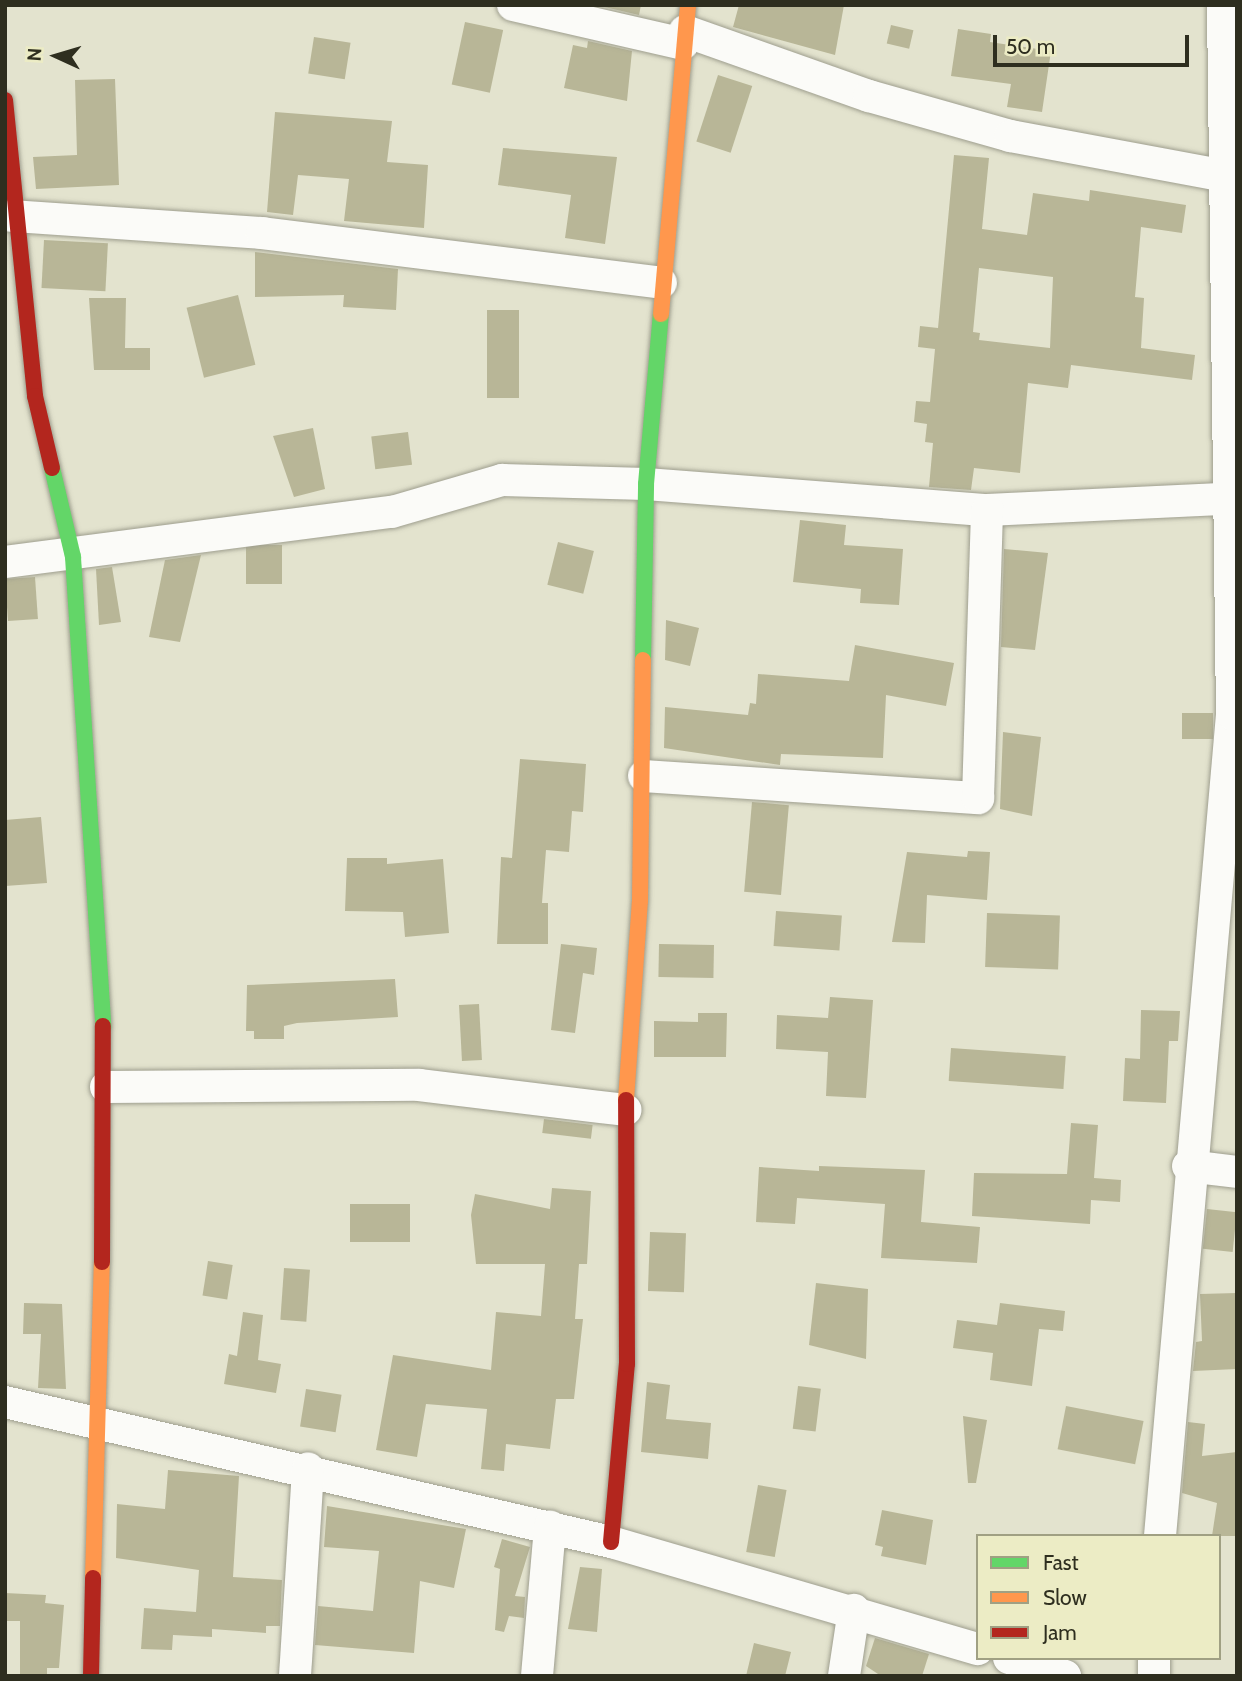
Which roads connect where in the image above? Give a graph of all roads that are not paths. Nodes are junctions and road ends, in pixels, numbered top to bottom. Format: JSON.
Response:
{"nodes":[{"id":1,"x":513,"y":5,"type":"edge"},
{"id":2,"x":1223,"y":5,"type":"edge"},
{"id":3,"x":685,"y":27,"type":"edge"},
{"id":4,"x":5,"y":100,"type":"edge"},
{"id":5,"x":1220,"y":175,"type":"junction"},
{"id":6,"x":10,"y":226,"type":"edge"},
{"id":7,"x":661,"y":283,"type":"junction"},
{"id":8,"x":646,"y":484,"type":"junction"},
{"id":9,"x":1232,"y":498,"type":"edge"},
{"id":10,"x":987,"y":510,"type":"junction"},
{"id":11,"x":73,"y":556,"type":"junction"},
{"id":12,"x":5,"y":562,"type":"edge"},
{"id":13,"x":644,"y":776,"type":"junction"},
{"id":14,"x":106,"y":1087,"type":"junction"},
{"id":15,"x":625,"y":1110,"type":"junction"},
{"id":16,"x":1188,"y":1166,"type":"junction"},
{"id":17,"x":1237,"y":1172,"type":"edge"},
{"id":18,"x":5,"y":1402,"type":"edge"},
{"id":19,"x":96,"y":1425,"type":"junction"},
{"id":20,"x":308,"y":1468,"type":"junction"},
{"id":21,"x":550,"y":1527,"type":"junction"},
{"id":22,"x":1160,"y":1534,"type":"edge"},
{"id":23,"x":611,"y":1542,"type":"junction"},
{"id":24,"x":854,"y":1611,"type":"junction"},
{"id":25,"x":976,"y":1648,"type":"edge"},
{"id":26,"x":1015,"y":1660,"type":"edge"},
{"id":27,"x":91,"y":1676,"type":"edge"},
{"id":28,"x":295,"y":1676,"type":"edge"},
{"id":29,"x":537,"y":1676,"type":"edge"},
{"id":30,"x":844,"y":1676,"type":"edge"},
{"id":31,"x":1065,"y":1676,"type":"edge"}],
"edges":[{"from":1,"to":3,"type":"street"},
{"from":2,"to":5,"type":"street"},
{"from":3,"to":5,"type":"street"},
{"from":3,"to":7,"type":"street"},
{"from":4,"to":6,"type":"street"},
{"from":5,"to":9,"type":"street"},
{"from":6,"to":7,"type":"street"},
{"from":6,"to":11,"type":"street"},
{"from":7,"to":8,"type":"street"},
{"from":8,"to":10,"type":"street"},
{"from":8,"to":11,"type":"street"},
{"from":8,"to":13,"type":"street"},
{"from":9,"to":10,"type":"street"},
{"from":9,"to":16,"type":"street"},
{"from":10,"to":13,"type":"street"},
{"from":11,"to":12,"type":"street"},
{"from":11,"to":14,"type":"street"},
{"from":13,"to":15,"type":"street"},
{"from":14,"to":15,"type":"street"},
{"from":14,"to":19,"type":"street"},
{"from":15,"to":23,"type":"street"},
{"from":16,"to":17,"type":"street"},
{"from":16,"to":22,"type":"street"},
{"from":18,"to":19,"type":"street"},
{"from":19,"to":20,"type":"street"},
{"from":19,"to":27,"type":"street"},
{"from":20,"to":21,"type":"street"},
{"from":20,"to":28,"type":"street"},
{"from":21,"to":23,"type":"street"},
{"from":21,"to":29,"type":"street"},
{"from":23,"to":24,"type":"street"},
{"from":24,"to":25,"type":"street"},
{"from":24,"to":30,"type":"street"},
{"from":26,"to":31,"type":"street"}]}
